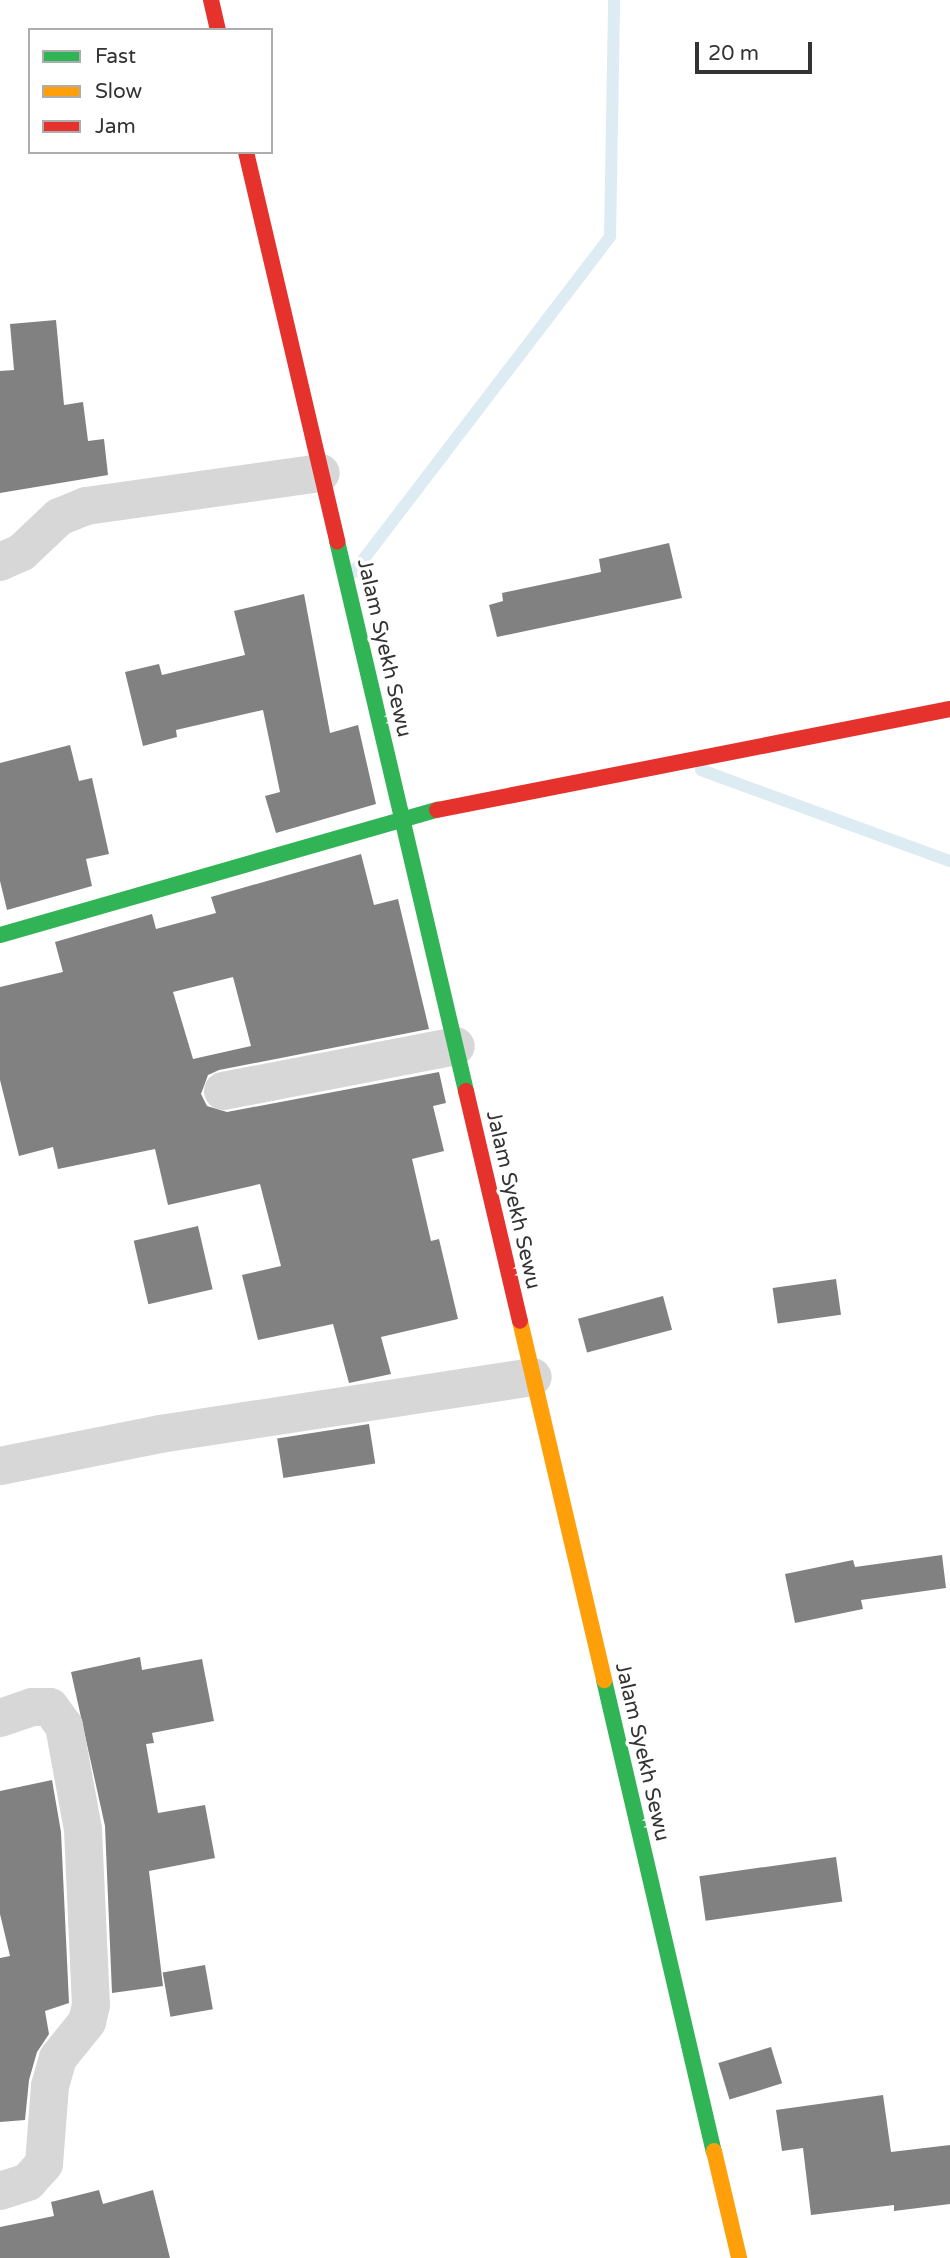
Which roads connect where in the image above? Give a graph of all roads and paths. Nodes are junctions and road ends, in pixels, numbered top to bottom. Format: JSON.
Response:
{"nodes":[{"id":1,"x":211,"y":0,"type":"edge"},
{"id":2,"x":218,"y":28,"type":"edge"},
{"id":3,"x":246,"y":154,"type":"edge"},
{"id":4,"x":321,"y":473,"type":"junction"},
{"id":5,"x":0,"y":562,"type":"edge"},
{"id":6,"x":950,"y":709,"type":"edge"},
{"id":7,"x":406,"y":819,"type":"junction"},
{"id":8,"x":0,"y":935,"type":"edge"},
{"id":9,"x":456,"y":1046,"type":"junction"},
{"id":10,"x":223,"y":1091,"type":"dead end"},
{"id":11,"x":533,"y":1377,"type":"junction"},
{"id":12,"x":0,"y":1466,"type":"edge"},
{"id":13,"x":0,"y":1718,"type":"edge"},
{"id":14,"x":0,"y":2191,"type":"edge"},
{"id":15,"x":739,"y":2258,"type":"edge"}],
"edges":[{"from":1,"to":2,"type":"street"},
{"from":3,"to":4,"type":"street","name":"Jalam Syekh Sewu"},
{"from":4,"to":5,"type":"street"},
{"from":4,"to":7,"type":"street","name":"Jalam Syekh Sewu"},
{"from":6,"to":7,"type":"street"},
{"from":7,"to":8,"type":"street"},
{"from":7,"to":9,"type":"street","name":"Jalam Syekh Sewu"},
{"from":9,"to":10,"type":"street"},
{"from":9,"to":11,"type":"street","name":"Jalam Syekh Sewu"},
{"from":11,"to":12,"type":"street"},
{"from":11,"to":15,"type":"street","name":"Jalam Syekh Sewu"},
{"from":13,"to":14,"type":"street"}]}
